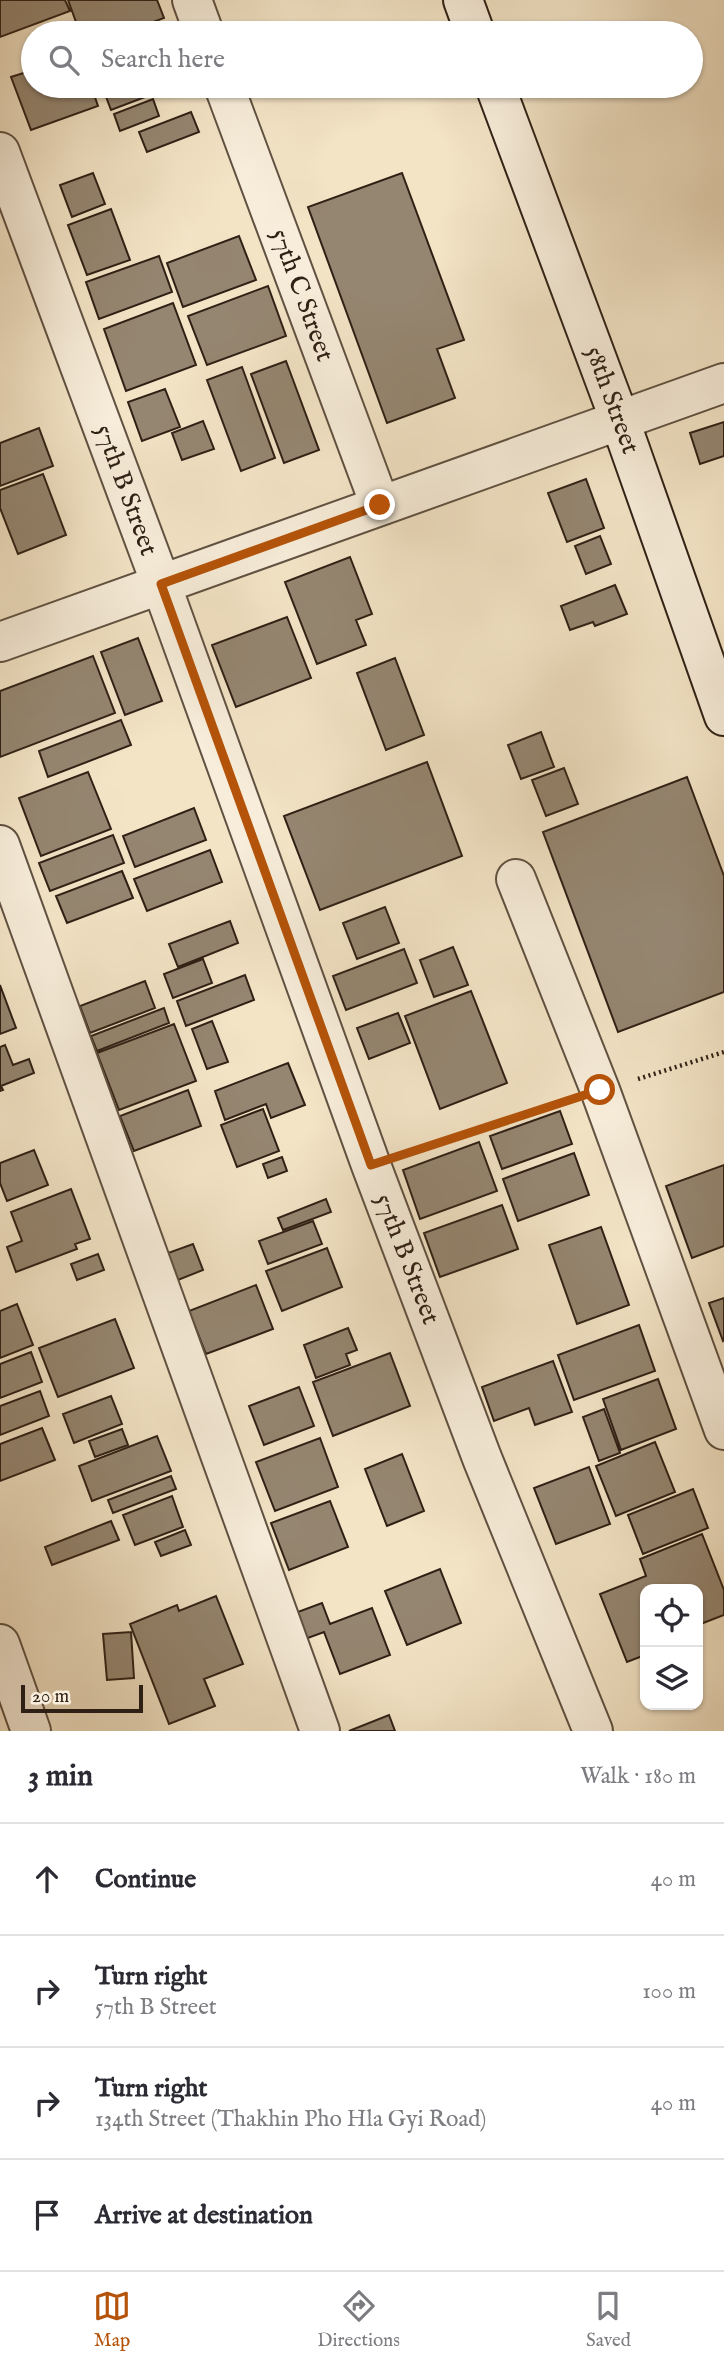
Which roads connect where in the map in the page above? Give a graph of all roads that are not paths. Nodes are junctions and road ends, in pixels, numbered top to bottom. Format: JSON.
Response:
{"nodes":[{"id":1,"x":192,"y":0,"type":"edge"},
{"id":2,"x":463,"y":0,"type":"edge"},
{"id":3,"x":200,"y":21,"type":"edge"},
{"id":4,"x":471,"y":21,"type":"edge"},
{"id":5,"x":228,"y":98,"type":"edge"},
{"id":6,"x":499,"y":98,"type":"edge"},
{"id":7,"x":0,"y":152,"type":"edge"},
{"id":8,"x":724,"y":383,"type":"edge"},
{"id":9,"x":619,"y":418,"type":"junction"},
{"id":10,"x":380,"y":505,"type":"junction"},
{"id":11,"x":161,"y":584,"type":"junction"},
{"id":12,"x":0,"y":642,"type":"edge"},
{"id":13,"x":724,"y":716,"type":"edge"},
{"id":14,"x":0,"y":845,"type":"edge"},
{"id":15,"x":516,"y":879,"type":"dead end"},
{"id":16,"x":724,"y":1430,"type":"edge"},
{"id":17,"x":0,"y":1644,"type":"edge"},
{"id":18,"x":31,"y":1731,"type":"edge"},
{"id":19,"x":320,"y":1731,"type":"edge"},
{"id":20,"x":593,"y":1731,"type":"edge"}],
"edges":[{"from":1,"to":3,"type":"street"},
{"from":2,"to":4,"type":"street"},
{"from":5,"to":10,"type":"street","name":"57th C Street"},
{"from":6,"to":9,"type":"street","name":"58th Street"},
{"from":7,"to":11,"type":"street","name":"57th B Street"},
{"from":8,"to":9,"type":"street"},
{"from":9,"to":10,"type":"street"},
{"from":9,"to":13,"type":"street","name":"58th Street"},
{"from":10,"to":11,"type":"street"},
{"from":11,"to":12,"type":"street"},
{"from":11,"to":20,"type":"street","name":"57th B Street"},
{"from":14,"to":19,"type":"street"},
{"from":15,"to":16,"type":"street"},
{"from":17,"to":18,"type":"street"}]}
